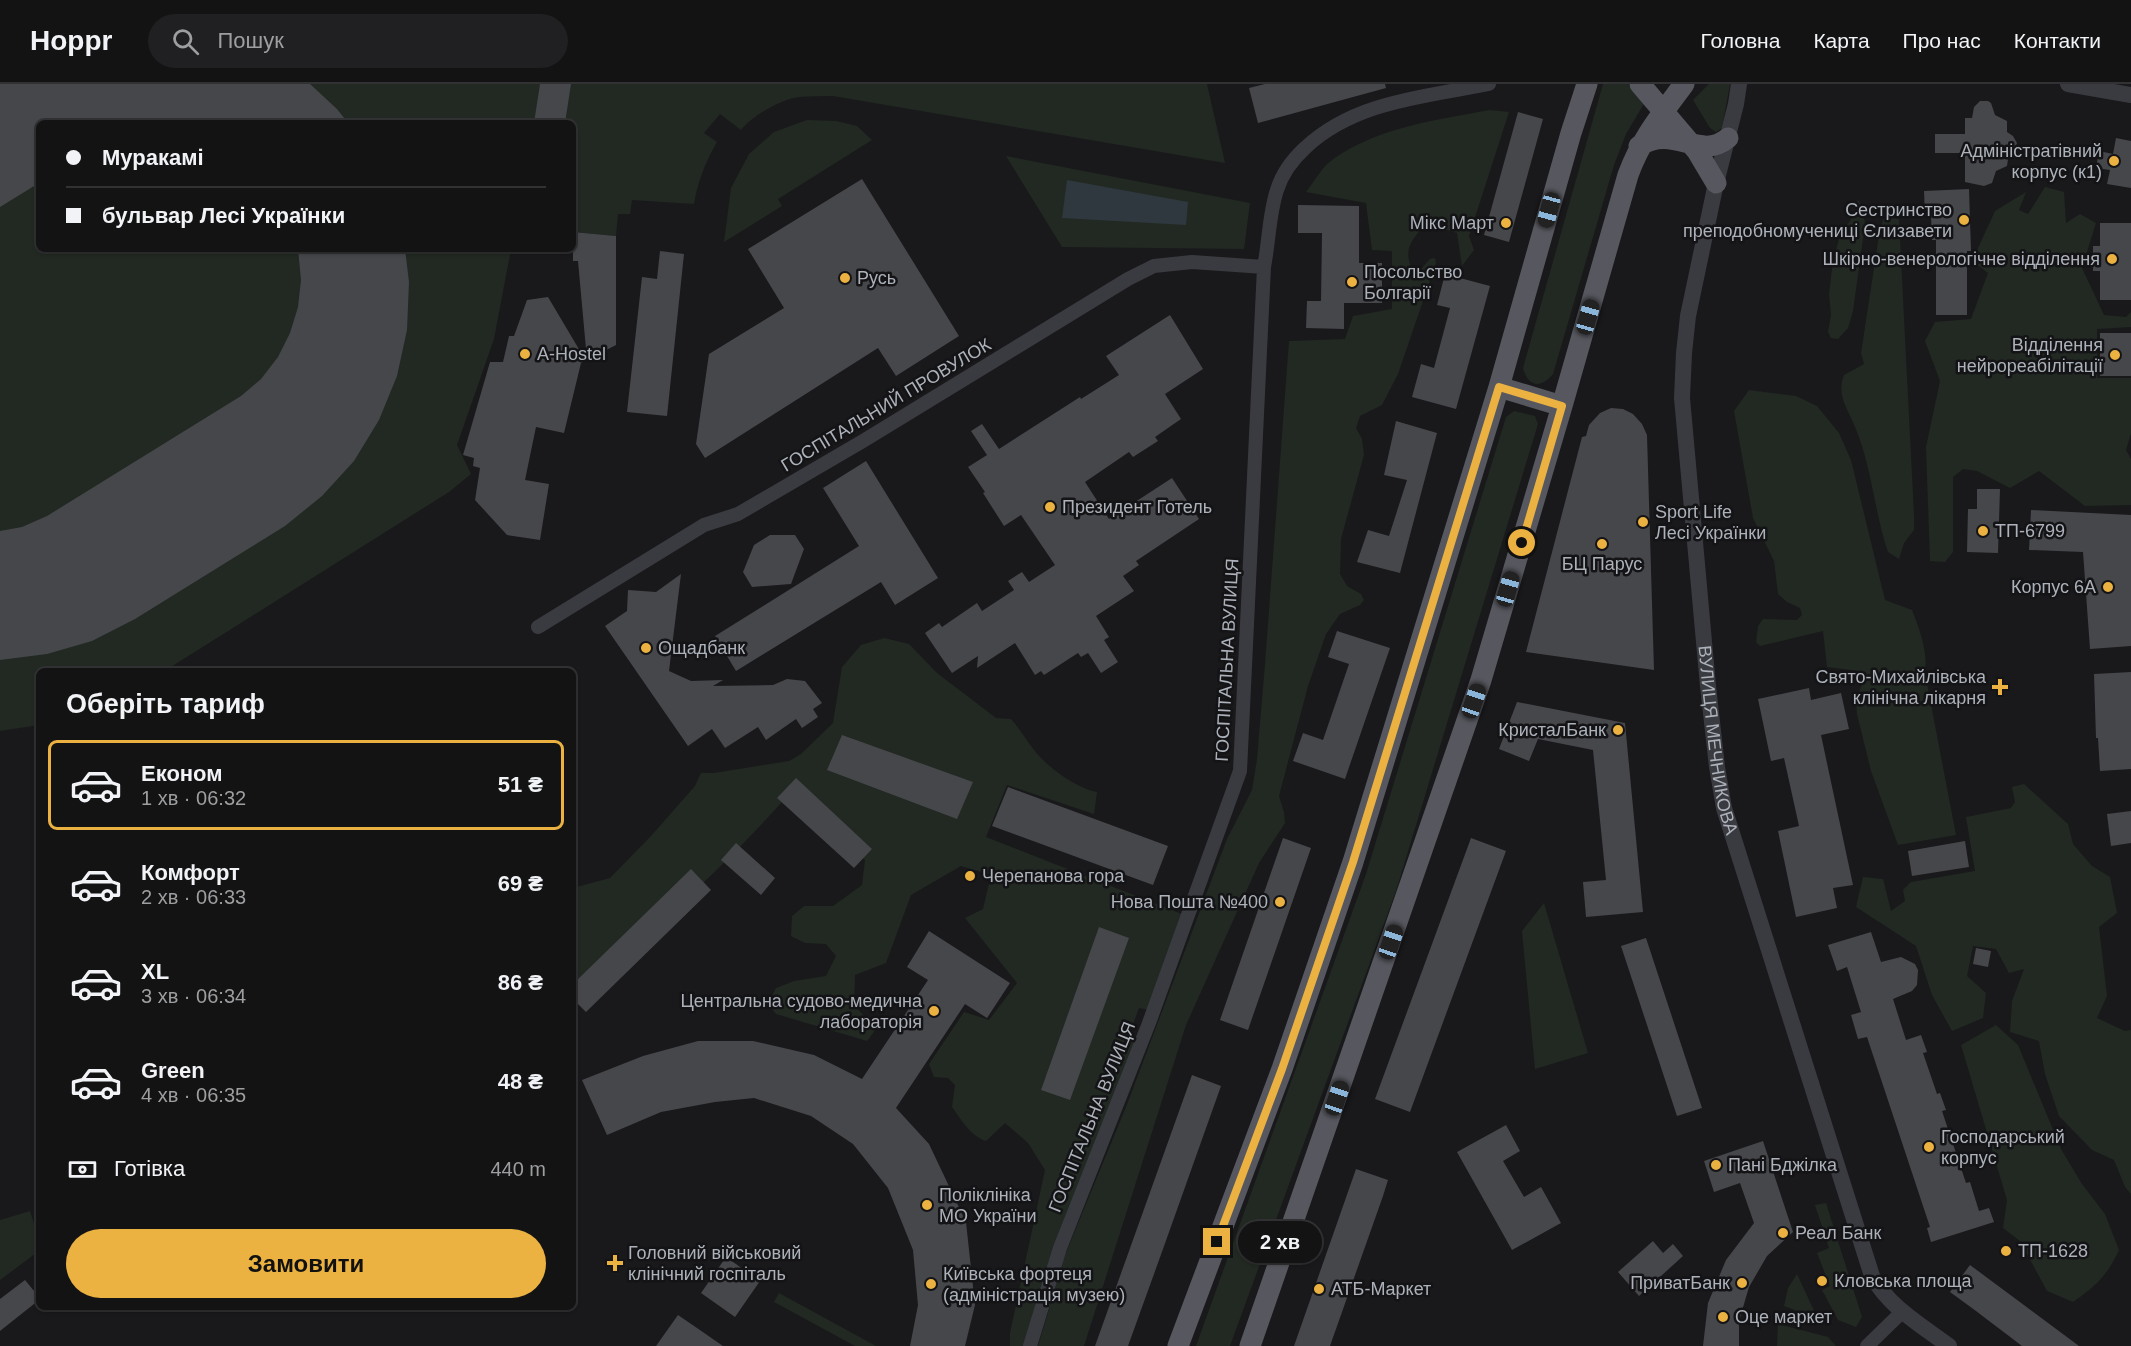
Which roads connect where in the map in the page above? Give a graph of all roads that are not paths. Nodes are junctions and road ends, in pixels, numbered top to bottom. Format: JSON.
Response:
{"nodes":[{"id":1,"x":1490,"y":84,"type":"edge"},
{"id":2,"x":1587,"y":84,"type":"edge"},
{"id":3,"x":1640,"y":84,"type":"edge"},
{"id":4,"x":1684,"y":84,"type":"edge"},
{"id":5,"x":1700,"y":84,"type":"edge"},
{"id":6,"x":1740,"y":84,"type":"edge"},
{"id":7,"x":2068,"y":84,"type":"edge"},
{"id":8,"x":2131,"y":94,"type":"edge"},
{"id":9,"x":1664,"y":111,"type":"junction"},
{"id":10,"x":1728,"y":138,"type":"junction"},
{"id":11,"x":1691,"y":143,"type":"junction"},
{"id":12,"x":1639,"y":146,"type":"junction"},
{"id":13,"x":1716,"y":183,"type":"junction"},
{"id":14,"x":1264,"y":267,"type":"junction"},
{"id":15,"x":1499,"y":387,"type":"junction"},
{"id":16,"x":1562,"y":406,"type":"junction"},
{"id":17,"x":538,"y":627,"type":"dead end"},
{"id":18,"x":1902,"y":1312,"type":"junction"},
{"id":19,"x":1030,"y":1346,"type":"edge"},
{"id":20,"x":1178,"y":1346,"type":"edge"},
{"id":21,"x":1250,"y":1346,"type":"edge"},
{"id":22,"x":1867,"y":1346,"type":"edge"},
{"id":23,"x":1949,"y":1346,"type":"edge"}],
"edges":[{"from":1,"to":14,"type":"street","name":"ГОСПІТАЛЬНА ВУЛИЦЯ"},
{"from":2,"to":15,"type":"main road"},
{"from":3,"to":9,"type":"main road"},
{"from":4,"to":9,"type":"main road"},
{"from":5,"to":9,"type":"main road"},
{"from":6,"to":10,"type":"street","name":"ВУЛИЦЯ МЕЧНИКОВА"},
{"from":7,"to":8,"type":"street"},
{"from":9,"to":11,"type":"main road"},
{"from":9,"to":12,"type":"main road"},
{"from":10,"to":11,"type":"main road"},
{"from":10,"to":13,"type":"street","name":"ВУЛИЦЯ МЕЧНИКОВА"},
{"from":11,"to":12,"type":"main road"},
{"from":11,"to":13,"type":"main road"},
{"from":12,"to":16,"type":"main road"},
{"from":13,"to":18,"type":"street","name":"ВУЛИЦЯ МЕЧНИКОВА"},
{"from":14,"to":17,"type":"street","name":"ГОСПІТАЛЬНИЙ ПРОВУЛОК"},
{"from":14,"to":19,"type":"street","name":"ГОСПІТАЛЬНА ВУЛИЦЯ"},
{"from":15,"to":16,"type":"main road"},
{"from":15,"to":20,"type":"main road"},
{"from":16,"to":21,"type":"main road"},
{"from":18,"to":22,"type":"street"},
{"from":18,"to":23,"type":"street","name":"ВУЛИЦЯ МЕЧНИКОВА"}]}
